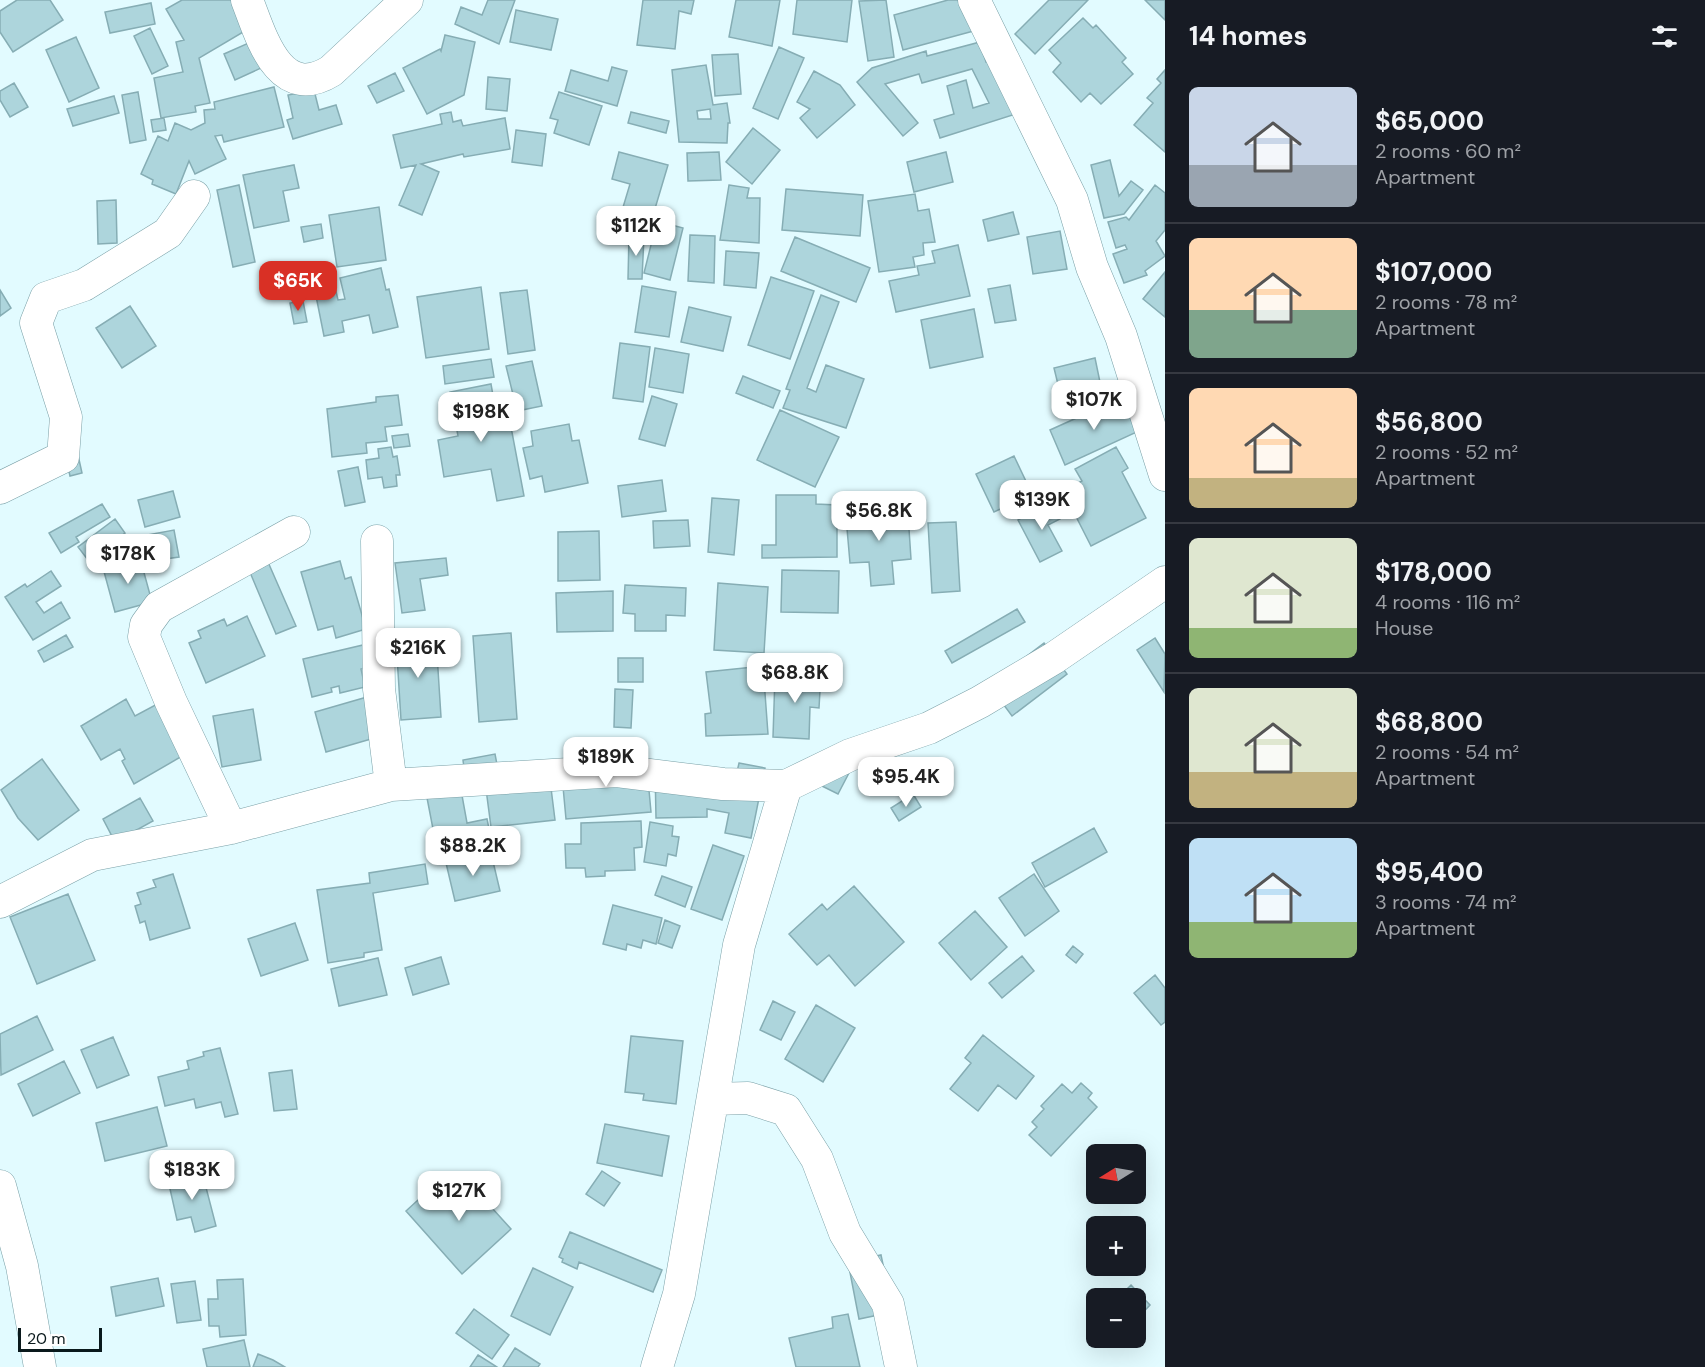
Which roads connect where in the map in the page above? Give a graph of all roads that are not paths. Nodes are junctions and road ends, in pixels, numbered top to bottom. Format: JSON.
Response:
{"nodes":[{"id":1,"x":247,"y":0,"type":"edge"},
{"id":2,"x":407,"y":0,"type":"edge"},
{"id":3,"x":974,"y":0,"type":"edge"},
{"id":4,"x":194,"y":196,"type":"dead end"},
{"id":5,"x":1165,"y":475,"type":"edge"},
{"id":6,"x":0,"y":488,"type":"edge"},
{"id":7,"x":294,"y":532,"type":"dead end"},
{"id":8,"x":377,"y":541,"type":"dead end"},
{"id":9,"x":1165,"y":582,"type":"edge"},
{"id":10,"x":391,"y":785,"type":"junction"},
{"id":11,"x":786,"y":786,"type":"junction"},
{"id":12,"x":231,"y":828,"type":"junction"},
{"id":13,"x":0,"y":902,"type":"edge"},
{"id":14,"x":712,"y":1099,"type":"junction"},
{"id":15,"x":0,"y":1186,"type":"edge"},
{"id":16,"x":40,"y":1367,"type":"edge"},
{"id":17,"x":657,"y":1367,"type":"edge"},
{"id":18,"x":902,"y":1367,"type":"edge"}],
"edges":[{"from":1,"to":2,"type":"street"},
{"from":3,"to":5,"type":"street"},
{"from":4,"to":6,"type":"street"},
{"from":7,"to":12,"type":"street"},
{"from":8,"to":10,"type":"street"},
{"from":9,"to":11,"type":"street"},
{"from":10,"to":11,"type":"street"},
{"from":10,"to":12,"type":"street"},
{"from":11,"to":14,"type":"street"},
{"from":12,"to":13,"type":"street"},
{"from":14,"to":17,"type":"street"},
{"from":14,"to":18,"type":"street"},
{"from":15,"to":16,"type":"street"}]}
